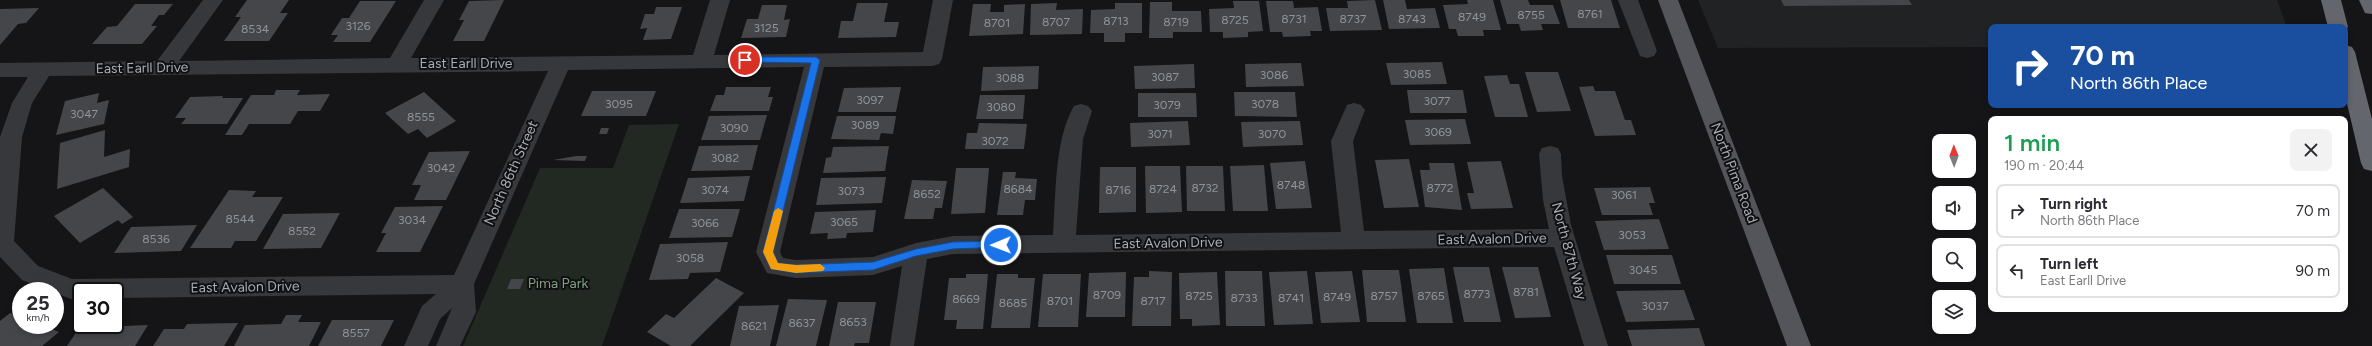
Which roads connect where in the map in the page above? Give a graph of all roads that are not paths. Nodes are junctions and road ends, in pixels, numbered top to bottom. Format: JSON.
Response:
{"nodes":[{"id":1,"x":213,"y":0,"type":"edge"},
{"id":2,"x":434,"y":0,"type":"edge"},
{"id":3,"x":720,"y":0,"type":"edge"},
{"id":4,"x":943,"y":0,"type":"edge"},
{"id":5,"x":1628,"y":0,"type":"edge"},
{"id":6,"x":1668,"y":0,"type":"edge"},
{"id":7,"x":2331,"y":0,"type":"edge"},
{"id":8,"x":2369,"y":0,"type":"edge"},
{"id":9,"x":2372,"y":8,"type":"edge"},
{"id":10,"x":2337,"y":24,"type":"edge"},
{"id":11,"x":1647,"y":51,"type":"dead end"},
{"id":12,"x":702,"y":60,"type":"junction"},
{"id":13,"x":816,"y":60,"type":"junction"},
{"id":14,"x":562,"y":62,"type":"junction"},
{"id":15,"x":397,"y":64,"type":"junction"},
{"id":16,"x":2348,"y":64,"type":"edge"},
{"id":17,"x":164,"y":67,"type":"junction"},
{"id":18,"x":43,"y":69,"type":"junction"},
{"id":19,"x":0,"y":70,"type":"edge"},
{"id":20,"x":1354,"y":110,"type":"dead end"},
{"id":21,"x":1081,"y":111,"type":"dead end"},
{"id":22,"x":1550,"y":154,"type":"dead end"},
{"id":23,"x":2372,"y":163,"type":"edge"},
{"id":24,"x":1564,"y":238,"type":"junction"},
{"id":25,"x":1354,"y":241,"type":"junction"},
{"id":26,"x":1064,"y":244,"type":"junction"},
{"id":27,"x":916,"y":252,"type":"junction"},
{"id":28,"x":462,"y":284,"type":"junction"},
{"id":29,"x":416,"y":346,"type":"edge"},
{"id":30,"x":448,"y":346,"type":"edge"},
{"id":31,"x":902,"y":346,"type":"edge"},
{"id":32,"x":1596,"y":346,"type":"edge"},
{"id":33,"x":1799,"y":346,"type":"edge"}],
"edges":[{"from":1,"to":17,"type":"street"},
{"from":2,"to":15,"type":"street"},
{"from":3,"to":12,"type":"street"},
{"from":4,"to":13,"type":"street","name":"East Earll Drive"},
{"from":5,"to":11,"type":"street"},
{"from":6,"to":33,"type":"main road","name":"North Pima Road"},
{"from":7,"to":10,"type":"highway"},
{"from":8,"to":9,"type":"highway"},
{"from":12,"to":13,"type":"street","name":"East Earll Drive"},
{"from":12,"to":14,"type":"street","name":"East Earll Drive"},
{"from":13,"to":27,"type":"street","name":"East Avalon Drive"},
{"from":14,"to":15,"type":"street","name":"East Earll Drive"},
{"from":14,"to":28,"type":"street","name":"North 86th Street"},
{"from":15,"to":17,"type":"street","name":"East Earll Drive"},
{"from":16,"to":23,"type":"highway"},
{"from":17,"to":18,"type":"street","name":"East Earll Drive"},
{"from":18,"to":19,"type":"street","name":"East Earll Drive"},
{"from":18,"to":28,"type":"street","name":"East Avalon Drive"},
{"from":20,"to":25,"type":"street"},
{"from":21,"to":26,"type":"street"},
{"from":22,"to":24,"type":"street","name":"North 87th Way"},
{"from":24,"to":25,"type":"street","name":"East Avalon Drive"},
{"from":24,"to":32,"type":"street","name":"North 87th Way"},
{"from":25,"to":26,"type":"street","name":"East Avalon Drive"},
{"from":26,"to":27,"type":"street","name":"East Avalon Drive"},
{"from":27,"to":31,"type":"street"},
{"from":28,"to":29,"type":"street","name":"North 86th Street"},
{"from":28,"to":30,"type":"street","name":"North 86th Street"}]}
